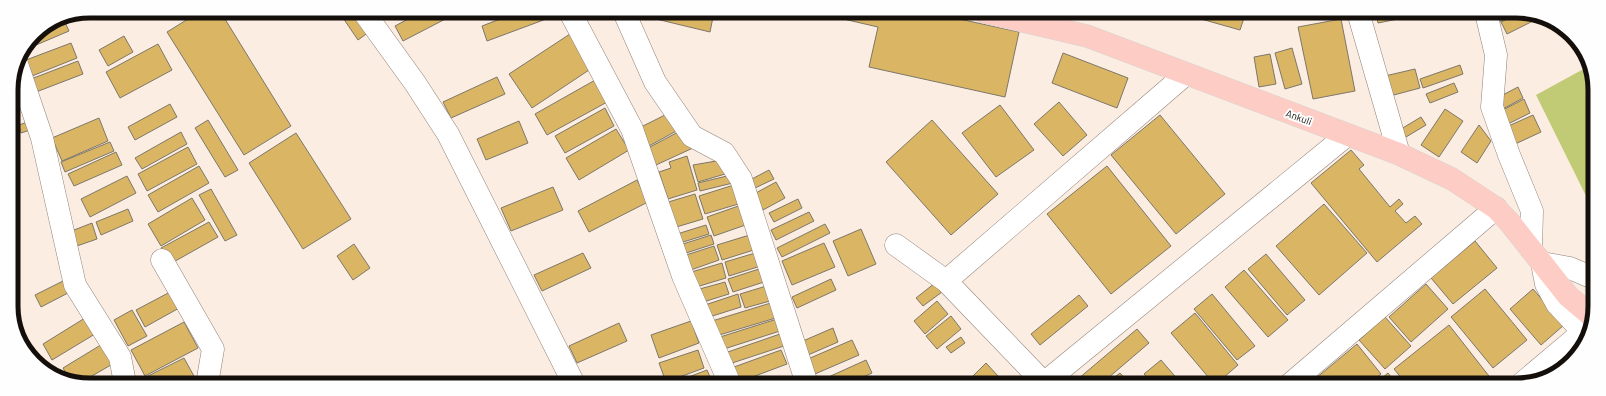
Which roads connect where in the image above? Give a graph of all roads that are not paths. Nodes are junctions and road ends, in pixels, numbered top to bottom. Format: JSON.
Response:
{"nodes":[{"id":1,"x":368,"y":18,"type":"edge"},
{"id":2,"x":573,"y":18,"type":"edge"},
{"id":3,"x":627,"y":18,"type":"edge"},
{"id":4,"x":1015,"y":18,"type":"edge"},
{"id":5,"x":1360,"y":18,"type":"edge"},
{"id":6,"x":1487,"y":18,"type":"edge"},
{"id":7,"x":20,"y":72,"type":"edge"},
{"id":8,"x":1186,"y":74,"type":"junction"},
{"id":9,"x":1347,"y":135,"type":"junction"},
{"id":10,"x":1399,"y":154,"type":"junction"},
{"id":11,"x":1496,"y":208,"type":"junction"},
{"id":12,"x":896,"y":246,"type":"dead end"},
{"id":13,"x":1536,"y":256,"type":"junction"},
{"id":14,"x":162,"y":260,"type":"dead end"},
{"id":15,"x":1588,"y":276,"type":"edge"},
{"id":16,"x":946,"y":282,"type":"junction"},
{"id":17,"x":1586,"y":324,"type":"edge"},
{"id":18,"x":1585,"y":326,"type":"edge"},
{"id":19,"x":1583,"y":332,"type":"edge"},
{"id":20,"x":1529,"y":377,"type":"edge"},
{"id":21,"x":124,"y":378,"type":"edge"},
{"id":22,"x":207,"y":378,"type":"edge"},
{"id":23,"x":571,"y":378,"type":"edge"},
{"id":24,"x":727,"y":378,"type":"edge"},
{"id":25,"x":805,"y":378,"type":"edge"},
{"id":26,"x":1038,"y":378,"type":"edge"},
{"id":27,"x":1051,"y":378,"type":"edge"},
{"id":28,"x":1297,"y":378,"type":"edge"}],
"edges":[{"from":1,"to":23,"type":"street"},
{"from":2,"to":24,"type":"street"},
{"from":3,"to":25,"type":"street"},
{"from":4,"to":8,"type":"main road","name":"Ankuli"},
{"from":5,"to":10,"type":"street"},
{"from":6,"to":13,"type":"street"},
{"from":7,"to":21,"type":"street"},
{"from":8,"to":9,"type":"main road","name":"Ankuli"},
{"from":8,"to":16,"type":"street"},
{"from":9,"to":10,"type":"main road","name":"Ankuli"},
{"from":9,"to":27,"type":"street"},
{"from":10,"to":11,"type":"main road","name":"Ankuli"},
{"from":11,"to":13,"type":"main road","name":"Ankuli"},
{"from":11,"to":28,"type":"street"},
{"from":12,"to":16,"type":"street"},
{"from":13,"to":15,"type":"street"},
{"from":13,"to":17,"type":"main road","name":"Ankuli"},
{"from":13,"to":18,"type":"street"},
{"from":14,"to":22,"type":"street"},
{"from":16,"to":26,"type":"street"},
{"from":19,"to":20,"type":"street"}]}
